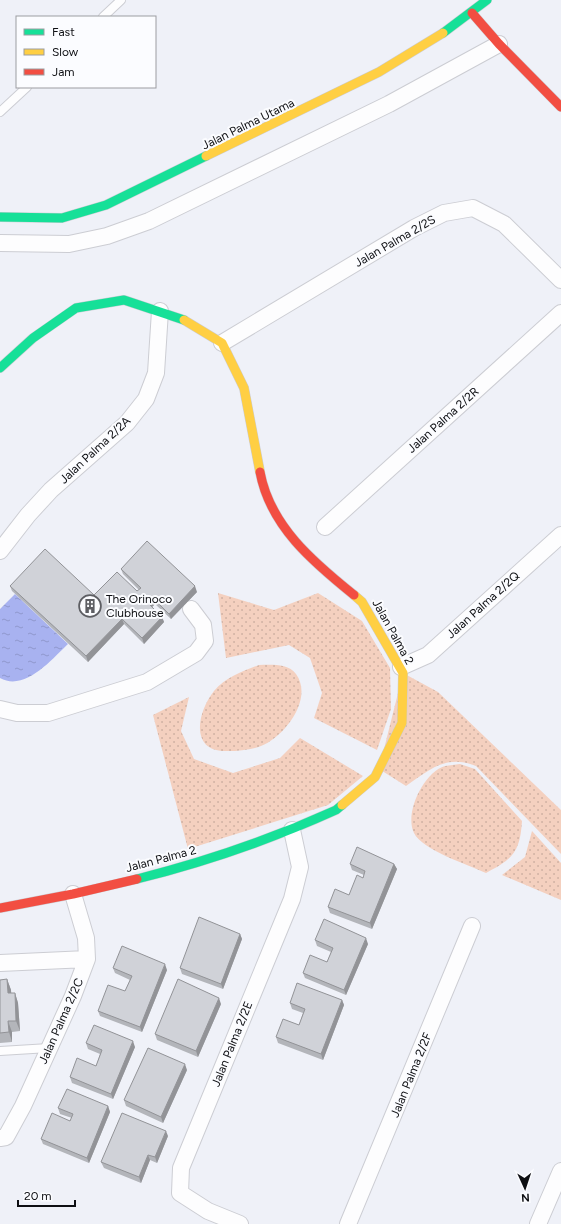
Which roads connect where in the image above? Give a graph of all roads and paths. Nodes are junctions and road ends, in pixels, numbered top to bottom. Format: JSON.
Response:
{"nodes":[{"id":1,"x":121,"y":0,"type":"edge"},
{"id":2,"x":487,"y":0,"type":"edge"},
{"id":3,"x":472,"y":13,"type":"junction"},
{"id":4,"x":104,"y":16,"type":"edge"},
{"id":5,"x":499,"y":44,"type":"junction"},
{"id":6,"x":26,"y":88,"type":"edge"},
{"id":7,"x":561,"y":108,"type":"edge"},
{"id":8,"x":0,"y":112,"type":"edge"},
{"id":9,"x":0,"y":217,"type":"edge"},
{"id":10,"x":0,"y":243,"type":"edge"},
{"id":11,"x":561,"y":280,"type":"edge"},
{"id":12,"x":160,"y":311,"type":"junction"},
{"id":13,"x":561,"y":313,"type":"edge"},
{"id":14,"x":222,"y":344,"type":"junction"},
{"id":15,"x":0,"y":368,"type":"edge"},
{"id":16,"x":325,"y":527,"type":"dead end"},
{"id":17,"x":561,"y":535,"type":"edge"},
{"id":18,"x":0,"y":551,"type":"edge"},
{"id":19,"x":191,"y":609,"type":"dead end"},
{"id":20,"x":401,"y":667,"type":"junction"},
{"id":21,"x":0,"y":709,"type":"edge"},
{"id":22,"x":292,"y":830,"type":"junction"},
{"id":23,"x":72,"y":894,"type":"junction"},
{"id":24,"x":0,"y":908,"type":"edge"},
{"id":25,"x":472,"y":926,"type":"dead end"},
{"id":26,"x":87,"y":959,"type":"junction"},
{"id":27,"x":0,"y":963,"type":"edge"},
{"id":28,"x":49,"y":1048,"type":"junction"},
{"id":29,"x":0,"y":1051,"type":"edge"},
{"id":30,"x":0,"y":1138,"type":"edge"},
{"id":31,"x":561,"y":1171,"type":"edge"},
{"id":32,"x":240,"y":1224,"type":"edge"},
{"id":33,"x":348,"y":1224,"type":"edge"},
{"id":34,"x":538,"y":1224,"type":"edge"}],
"edges":[{"from":1,"to":4,"type":"lane"},
{"from":2,"to":3,"type":"street","name":"Jalan Palma Utama"},
{"from":3,"to":5,"type":"street"},
{"from":3,"to":9,"type":"street","name":"Jalan Palma Utama"},
{"from":5,"to":7,"type":"street"},
{"from":5,"to":10,"type":"street"},
{"from":6,"to":8,"type":"lane"},
{"from":11,"to":14,"type":"street","name":"Jalan Palma 2/2S"},
{"from":12,"to":14,"type":"street"},
{"from":12,"to":15,"type":"street"},
{"from":12,"to":18,"type":"street","name":"Jalan Palma 2/2A"},
{"from":13,"to":16,"type":"street","name":"Jalan Palma 2/2R"},
{"from":14,"to":20,"type":"street","name":"Jalan Palma 2"},
{"from":17,"to":20,"type":"street","name":"Jalan Palma 2/2Q"},
{"from":19,"to":21,"type":"street"},
{"from":20,"to":22,"type":"street","name":"Jalan Palma 2"},
{"from":22,"to":23,"type":"street","name":"Jalan Palma 2"},
{"from":22,"to":32,"type":"street","name":"Jalan Palma 2/2E"},
{"from":23,"to":24,"type":"street","name":"Jalan Palma 2"},
{"from":23,"to":26,"type":"street","name":"Jalan Palma 2/2C"},
{"from":25,"to":33,"type":"street","name":"Jalan Palma 2/2F"},
{"from":26,"to":27,"type":"street"},
{"from":26,"to":28,"type":"street","name":"Jalan Palma 2/2C"},
{"from":28,"to":29,"type":"lane"},
{"from":28,"to":30,"type":"street","name":"Jalan Palma 2/2C"},
{"from":31,"to":34,"type":"street"}]}
